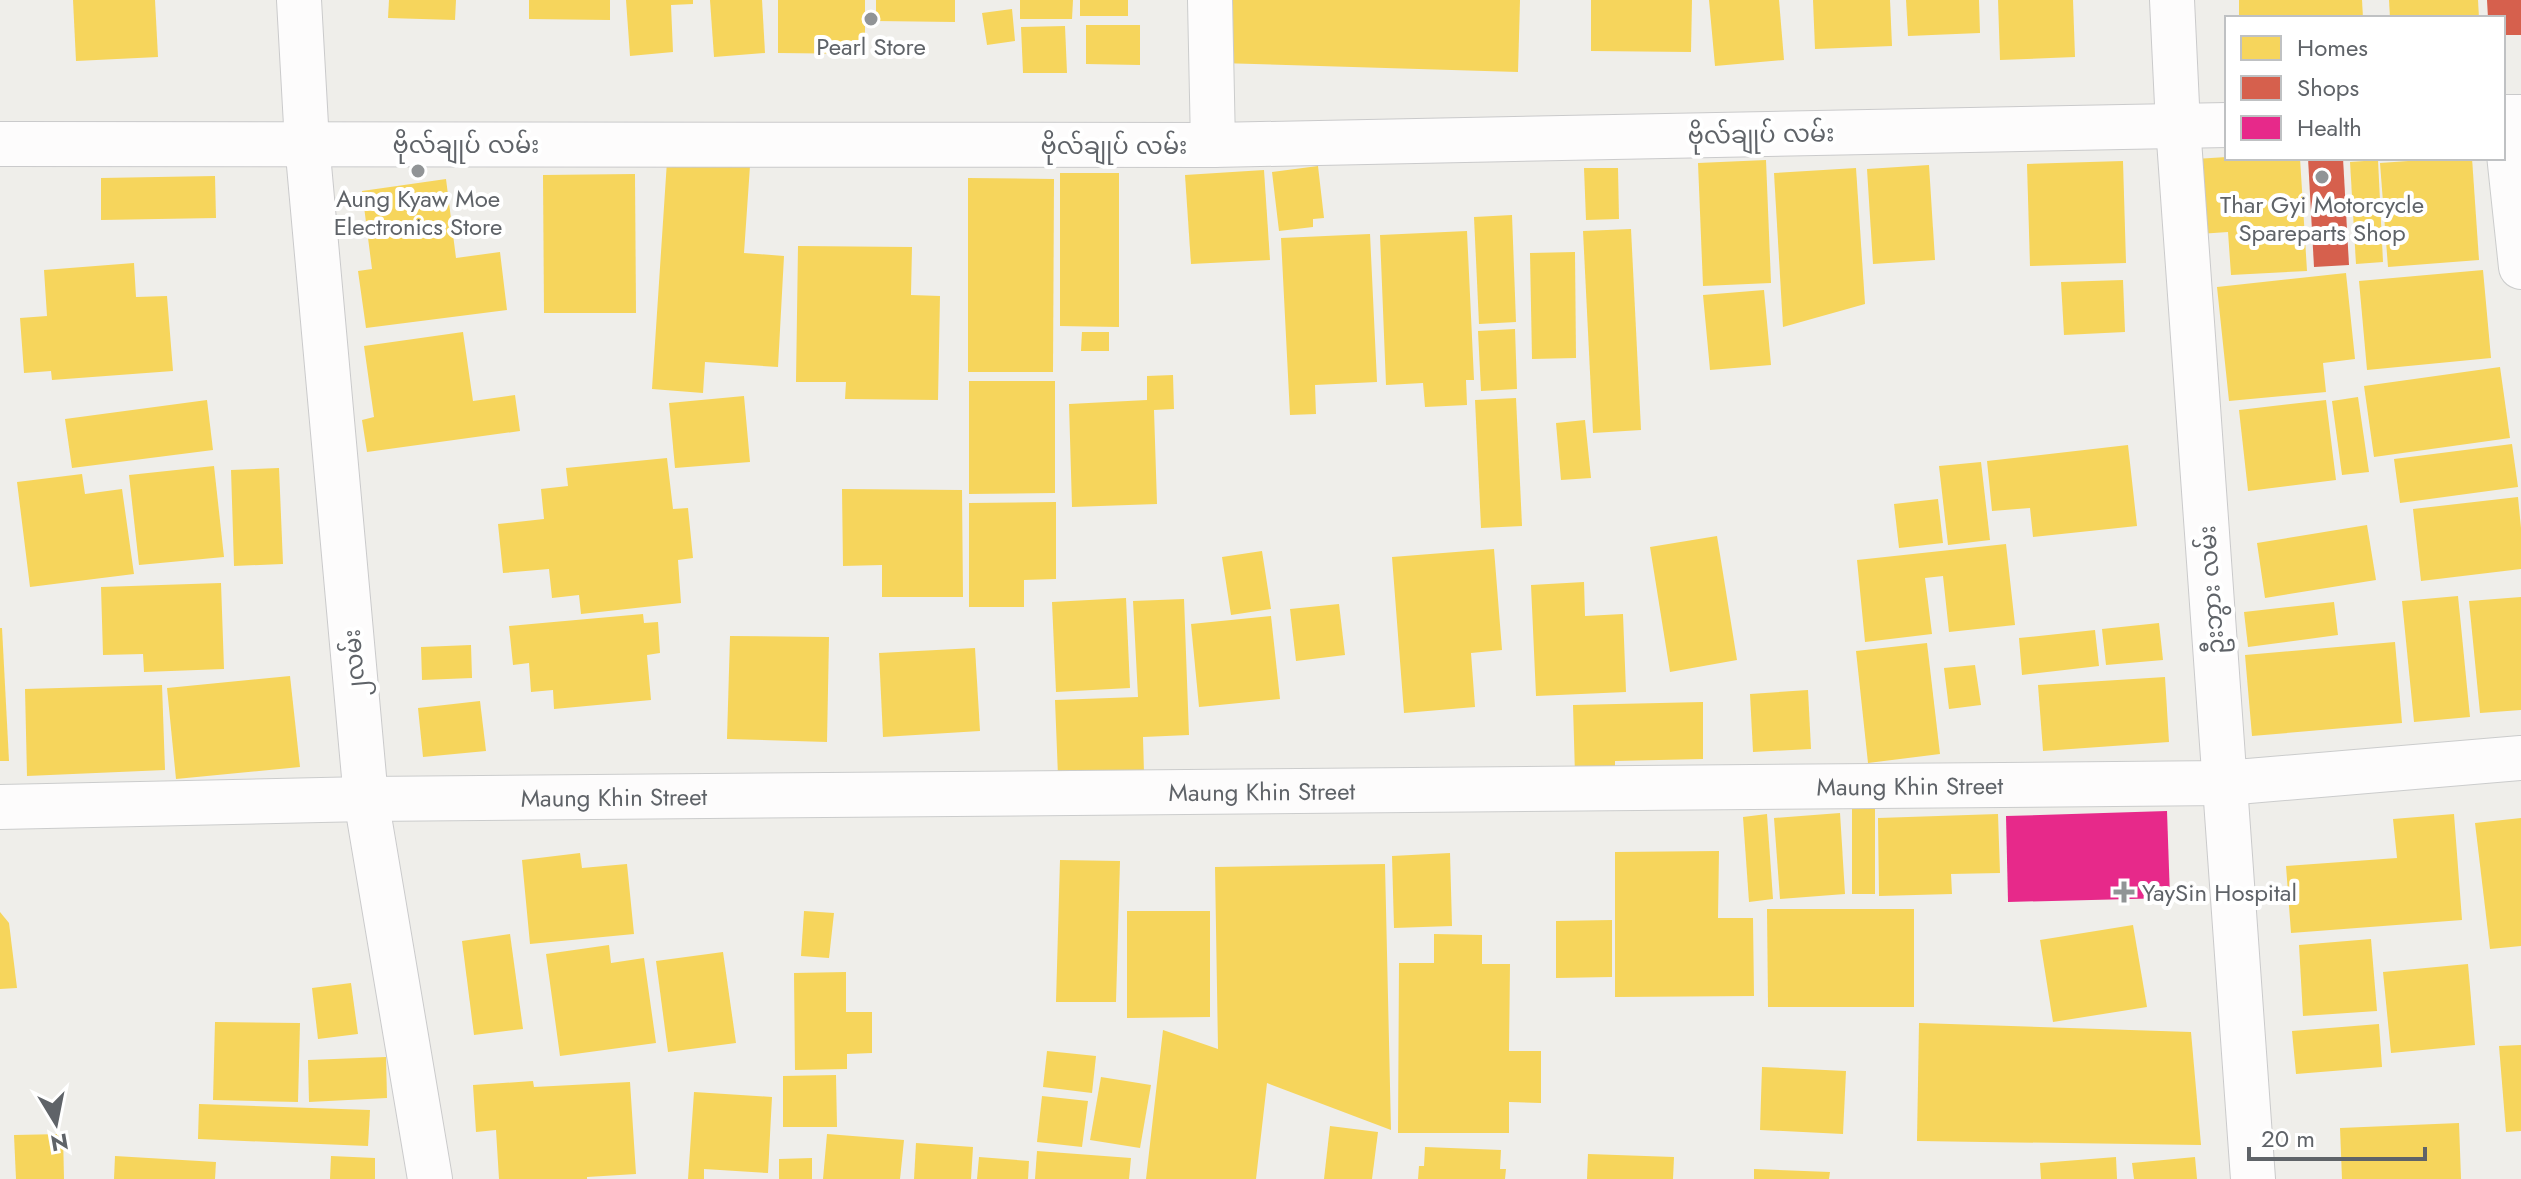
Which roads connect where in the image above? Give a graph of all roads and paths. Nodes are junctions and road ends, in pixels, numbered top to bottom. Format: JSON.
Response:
{"nodes":[{"id":1,"x":299,"y":0,"type":"edge"},
{"id":2,"x":1210,"y":0,"type":"edge"},
{"id":3,"x":2172,"y":0,"type":"edge"},
{"id":4,"x":2510,"y":117,"type":"edge"},
{"id":5,"x":2225,"y":125,"type":"edge"},
{"id":6,"x":2178,"y":126,"type":"junction"},
{"id":7,"x":307,"y":143,"type":"junction"},
{"id":8,"x":0,"y":144,"type":"edge"},
{"id":9,"x":1213,"y":145,"type":"junction"},
{"id":10,"x":2521,"y":267,"type":"edge"},
{"id":11,"x":2521,"y":758,"type":"edge"},
{"id":12,"x":2225,"y":783,"type":"junction"},
{"id":13,"x":366,"y":799,"type":"junction"},
{"id":14,"x":0,"y":807,"type":"edge"},
{"id":15,"x":430,"y":1179,"type":"edge"},
{"id":16,"x":2253,"y":1179,"type":"edge"}],
"edges":[{"from":1,"to":7,"type":"street","name":"၂လမ်း"},
{"from":2,"to":9,"type":"street"},
{"from":3,"to":6,"type":"street","name":"ဦးဘွား လမ်း"},
{"from":4,"to":10,"type":"street"},
{"from":5,"to":6,"type":"street","name":"ဗိုလ်ချုပ် လမ်း"},
{"from":6,"to":9,"type":"street","name":"ဗိုလ်ချုပ် လမ်း"},
{"from":6,"to":12,"type":"street","name":"ဦးဘွား လမ်း"},
{"from":7,"to":8,"type":"street","name":"ဗိုလ်ချုပ် လမ်း"},
{"from":7,"to":9,"type":"street","name":"ဗိုလ်ချုပ် လမ်း"},
{"from":7,"to":13,"type":"street","name":"၂လမ်း"},
{"from":11,"to":12,"type":"street","name":"Maung Khin Street"},
{"from":12,"to":13,"type":"street","name":"Maung Khin Street"},
{"from":12,"to":16,"type":"street","name":"ဦးဘွား လမ်း"},
{"from":13,"to":14,"type":"street","name":"Maung Khin Street"},
{"from":13,"to":15,"type":"street","name":"၂လမ်း"}]}
